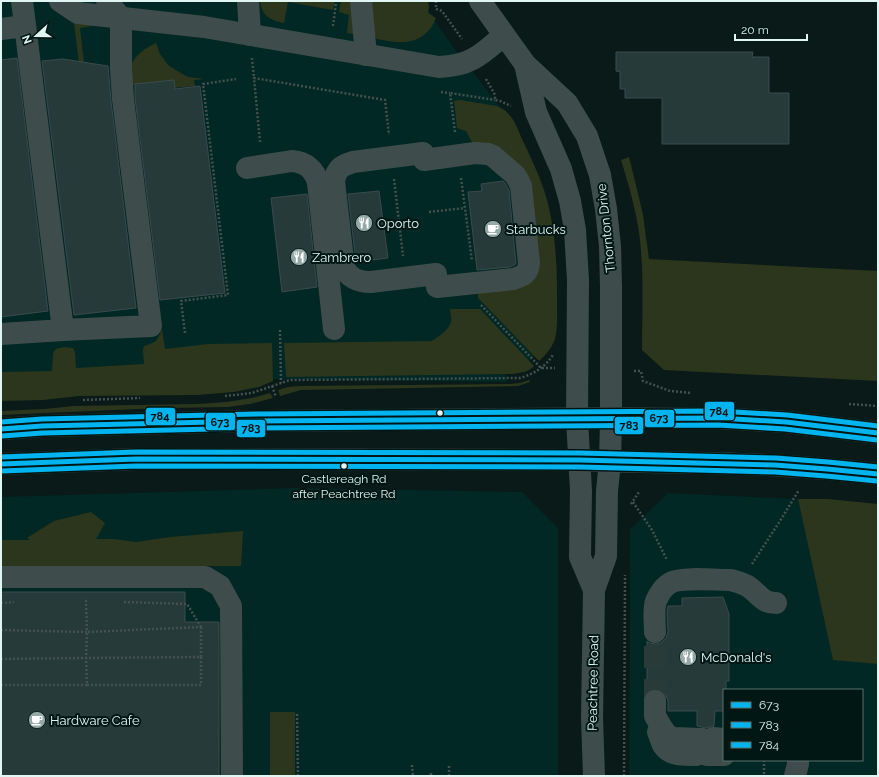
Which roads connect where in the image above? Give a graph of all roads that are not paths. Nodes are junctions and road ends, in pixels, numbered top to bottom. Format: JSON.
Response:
{"nodes":[{"id":1,"x":22,"y":1,"type":"edge"},
{"id":2,"x":60,"y":1,"type":"edge"},
{"id":3,"x":107,"y":1,"type":"edge"},
{"id":4,"x":248,"y":1,"type":"edge"},
{"id":5,"x":361,"y":1,"type":"edge"},
{"id":6,"x":480,"y":1,"type":"edge"},
{"id":7,"x":121,"y":18,"type":"junction"},
{"id":8,"x":26,"y":26,"type":"junction"},
{"id":9,"x":1,"y":29,"type":"edge"},
{"id":10,"x":250,"y":35,"type":"junction"},
{"id":11,"x":504,"y":35,"type":"junction"},
{"id":12,"x":366,"y":55,"type":"junction"},
{"id":13,"x":525,"y":64,"type":"junction"},
{"id":14,"x":247,"y":168,"type":"dead end"},
{"id":15,"x":436,"y":280,"type":"joint"},
{"id":16,"x":334,"y":329,"type":"dead end"},
{"id":17,"x":63,"y":330,"type":"junction"},
{"id":18,"x":1,"y":334,"type":"edge"},
{"id":19,"x":611,"y":418,"type":"junction"},
{"id":20,"x":578,"y":419,"type":"junction"},
{"id":21,"x":1,"y":429,"type":"edge"},
{"id":22,"x":878,"y":433,"type":"edge"},
{"id":23,"x":580,"y":460,"type":"junction"},
{"id":24,"x":610,"y":462,"type":"junction"},
{"id":25,"x":1,"y":464,"type":"edge"},
{"id":26,"x":878,"y":474,"type":"edge"},
{"id":27,"x":1,"y":577,"type":"edge"},
{"id":28,"x":594,"y":590,"type":"junction"},
{"id":29,"x":776,"y":603,"type":"dead end"},
{"id":30,"x":655,"y":632,"type":"tunnel mouth"},
{"id":31,"x":655,"y":708,"type":"tunnel mouth"},
{"id":32,"x":711,"y":747,"type":"edge"},
{"id":33,"x":798,"y":761,"type":"edge"},
{"id":34,"x":232,"y":776,"type":"edge"},
{"id":35,"x":594,"y":776,"type":"edge"},
{"id":36,"x":795,"y":776,"type":"edge"}],
"edges":[{"from":1,"to":8,"type":"street"},
{"from":2,"to":7,"type":"street"},
{"from":3,"to":7,"type":"street"},
{"from":4,"to":10,"type":"street"},
{"from":5,"to":12,"type":"street"},
{"from":6,"to":11,"type":"street","name":"Thornton Drive"},
{"from":7,"to":10,"type":"street"},
{"from":7,"to":17,"type":"street"},
{"from":8,"to":9,"type":"street"},
{"from":8,"to":17,"type":"street"},
{"from":10,"to":12,"type":"street"},
{"from":11,"to":12,"type":"street"},
{"from":11,"to":13,"type":"street","name":"Thornton Drive"},
{"from":13,"to":19,"type":"street","name":"Thornton Drive"},
{"from":13,"to":20,"type":"street","name":"Thornton Drive"},
{"from":14,"to":16,"type":"street"},
{"from":15,"to":15,"type":"street"},
{"from":17,"to":18,"type":"street"},
{"from":19,"to":20,"type":"main road"},
{"from":19,"to":22,"type":"main road"},
{"from":19,"to":24,"type":"street","name":"Peachtree Road"},
{"from":20,"to":21,"type":"main road"},
{"from":20,"to":23,"type":"street","name":"Peachtree Road"},
{"from":23,"to":24,"type":"main road"},
{"from":23,"to":25,"type":"main road"},
{"from":23,"to":28,"type":"street","name":"Peachtree Road"},
{"from":24,"to":26,"type":"main road"},
{"from":24,"to":28,"type":"street","name":"Peachtree Road"},
{"from":27,"to":34,"type":"street"},
{"from":28,"to":35,"type":"street","name":"Peachtree Road"},
{"from":29,"to":30,"type":"street"},
{"from":31,"to":32,"type":"street"},
{"from":33,"to":36,"type":"street"}]}
